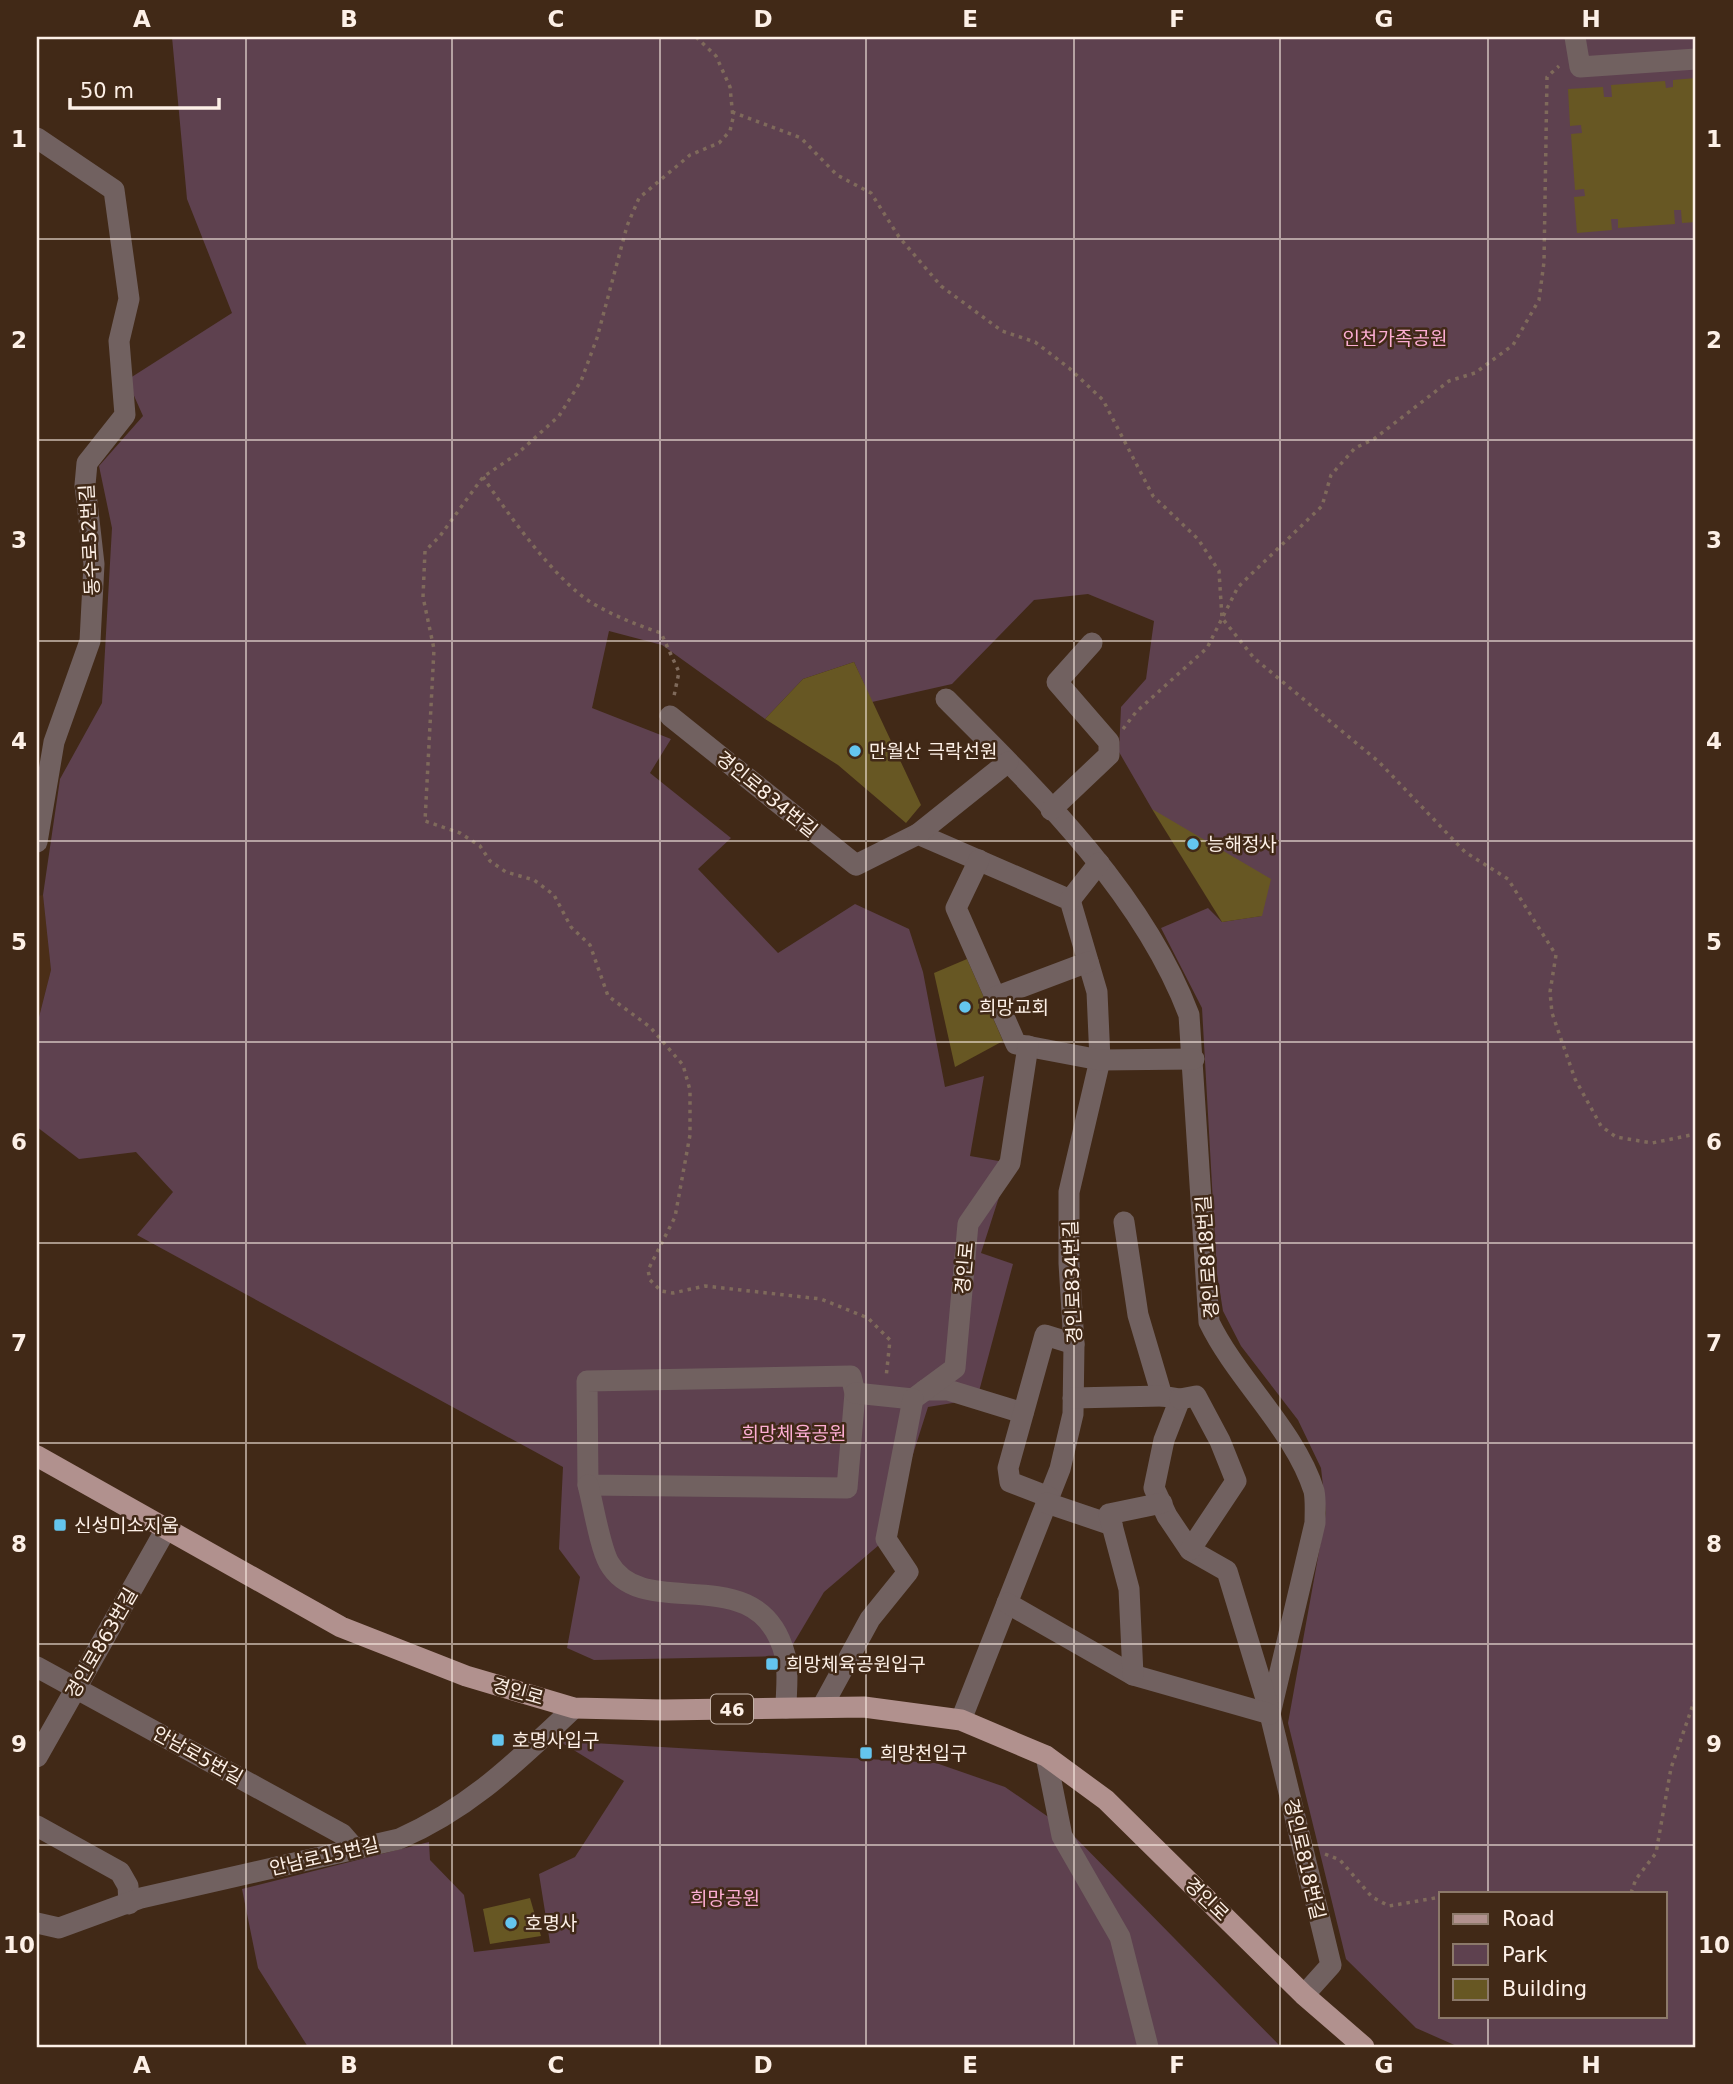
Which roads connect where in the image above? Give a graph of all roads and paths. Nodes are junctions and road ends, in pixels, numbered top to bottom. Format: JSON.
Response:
{"nodes":[{"id":1,"x":696,"y":37,"type":"edge"},
{"id":2,"x":1575,"y":37,"type":"edge"},
{"id":3,"x":1696,"y":59,"type":"edge"},
{"id":4,"x":1578,"y":60,"type":"junction"},
{"id":5,"x":731,"y":112,"type":"junction"},
{"id":6,"x":37,"y":138,"type":"edge"},
{"id":7,"x":484,"y":477,"type":"junction"},
{"id":8,"x":1222,"y":618,"type":"junction"},
{"id":9,"x":1092,"y":643,"type":"dead end"},
{"id":10,"x":946,"y":699,"type":"dead end"},
{"id":11,"x":670,"y":716,"type":"joint"},
{"id":12,"x":1109,"y":747,"type":"junction"},
{"id":13,"x":1008,"y":761,"type":"junction"},
{"id":14,"x":1051,"y":810,"type":"junction"},
{"id":15,"x":918,"y":834,"type":"junction"},
{"id":16,"x":37,"y":842,"type":"edge"},
{"id":17,"x":979,"y":860,"type":"junction"},
{"id":18,"x":1099,"y":863,"type":"junction"},
{"id":19,"x":1070,"y":900,"type":"junction"},
{"id":20,"x":1088,"y":962,"type":"junction"},
{"id":21,"x":995,"y":997,"type":"junction"},
{"id":22,"x":1028,"y":1046,"type":"junction"},
{"id":23,"x":1194,"y":1059,"type":"junction"},
{"id":24,"x":1100,"y":1060,"type":"junction"},
{"id":25,"x":1696,"y":1134,"type":"edge"},
{"id":26,"x":1124,"y":1222,"type":"dead end"},
{"id":27,"x":1074,"y":1344,"type":"junction"},
{"id":28,"x":855,"y":1393,"type":"junction"},
{"id":29,"x":919,"y":1395,"type":"junction"},
{"id":30,"x":882,"y":1396,"type":"junction"},
{"id":31,"x":1073,"y":1398,"type":"junction"},
{"id":32,"x":1171,"y":1398,"type":"junction"},
{"id":33,"x":1023,"y":1413,"type":"junction"},
{"id":34,"x":37,"y":1455,"type":"edge"},
{"id":35,"x":589,"y":1485,"type":"junction"},
{"id":36,"x":1048,"y":1500,"type":"junction"},
{"id":37,"x":1161,"y":1503,"type":"junction"},
{"id":38,"x":1112,"y":1525,"type":"junction"},
{"id":39,"x":166,"y":1529,"type":"junction"},
{"id":40,"x":1190,"y":1549,"type":"junction"},
{"id":41,"x":1007,"y":1603,"type":"junction"},
{"id":42,"x":37,"y":1667,"type":"edge"},
{"id":43,"x":1133,"y":1675,"type":"junction"},
{"id":44,"x":76,"y":1688,"type":"junction"},
{"id":45,"x":1696,"y":1696,"type":"edge"},
{"id":46,"x":822,"y":1707,"type":"junction"},
{"id":47,"x":574,"y":1708,"type":"junction"},
{"id":48,"x":786,"y":1708,"type":"junction"},
{"id":49,"x":1270,"y":1714,"type":"junction"},
{"id":50,"x":961,"y":1720,"type":"junction"},
{"id":51,"x":1046,"y":1756,"type":"junction"},
{"id":52,"x":37,"y":1757,"type":"edge"},
{"id":53,"x":37,"y":1826,"type":"edge"},
{"id":54,"x":1302,"y":1844,"type":"junction"},
{"id":55,"x":355,"y":1849,"type":"junction"},
{"id":56,"x":1631,"y":1892,"type":"edge"},
{"id":57,"x":1439,"y":1897,"type":"edge"},
{"id":58,"x":129,"y":1904,"type":"junction"},
{"id":59,"x":37,"y":1923,"type":"edge"},
{"id":60,"x":59,"y":1928,"type":"junction"},
{"id":61,"x":37,"y":1939,"type":"edge"},
{"id":62,"x":1304,"y":1994,"type":"junction"},
{"id":63,"x":1148,"y":2047,"type":"edge"},
{"id":64,"x":1364,"y":2047,"type":"edge"}],
"edges":[{"from":1,"to":5,"type":"path"},
{"from":2,"to":4,"type":"street"},
{"from":3,"to":4,"type":"street"},
{"from":4,"to":8,"type":"path"},
{"from":5,"to":7,"type":"path"},
{"from":5,"to":8,"type":"path"},
{"from":6,"to":16,"type":"street","name":"동수로52번길"},
{"from":7,"to":11,"type":"path"},
{"from":7,"to":30,"type":"path"},
{"from":8,"to":12,"type":"path"},
{"from":8,"to":25,"type":"path"},
{"from":9,"to":12,"type":"street"},
{"from":10,"to":13,"type":"street","name":"경인로818번길"},
{"from":11,"to":15,"type":"street","name":"경인로834번길"},
{"from":12,"to":14,"type":"street"},
{"from":13,"to":14,"type":"street","name":"경인로818번길"},
{"from":13,"to":15,"type":"street"},
{"from":14,"to":18,"type":"street","name":"경인로818번길"},
{"from":15,"to":17,"type":"street"},
{"from":17,"to":19,"type":"street"},
{"from":17,"to":21,"type":"street"},
{"from":18,"to":19,"type":"street"},
{"from":18,"to":23,"type":"street","name":"경인로818번길"},
{"from":19,"to":20,"type":"street","name":"경인로834번길"},
{"from":20,"to":21,"type":"street"},
{"from":20,"to":24,"type":"street","name":"경인로834번길"},
{"from":21,"to":22,"type":"street"},
{"from":22,"to":24,"type":"street"},
{"from":22,"to":29,"type":"street","name":"경인로"},
{"from":23,"to":24,"type":"street"},
{"from":23,"to":49,"type":"street","name":"경인로818번길"},
{"from":24,"to":27,"type":"street","name":"경인로834번길"},
{"from":26,"to":32,"type":"street"},
{"from":27,"to":31,"type":"street","name":"경인로834번길"},
{"from":27,"to":33,"type":"street"},
{"from":28,"to":30,"type":"street"},
{"from":28,"to":35,"type":"street"},
{"from":28,"to":35,"type":"street"},
{"from":29,"to":30,"type":"street"},
{"from":29,"to":33,"type":"street"},
{"from":29,"to":46,"type":"street"},
{"from":31,"to":32,"type":"street"},
{"from":31,"to":36,"type":"street","name":"경인로834번길"},
{"from":32,"to":37,"type":"street","name":"경인로818번길"},
{"from":32,"to":40,"type":"street"},
{"from":33,"to":36,"type":"street"},
{"from":34,"to":39,"type":"main road","name":"경인로","number":"46"},
{"from":35,"to":48,"type":"street"},
{"from":36,"to":38,"type":"street"},
{"from":36,"to":41,"type":"street","name":"경인로834번길"},
{"from":37,"to":38,"type":"street"},
{"from":37,"to":40,"type":"street","name":"경인로818번길"},
{"from":38,"to":43,"type":"street"},
{"from":39,"to":44,"type":"street","name":"경인로863번길"},
{"from":39,"to":47,"type":"main road","name":"경인로","number":"46"},
{"from":40,"to":49,"type":"street","name":"경인로818번길"},
{"from":41,"to":43,"type":"street"},
{"from":41,"to":50,"type":"street","name":"경인로834번길"},
{"from":42,"to":44,"type":"street","name":"안남로5번길"},
{"from":43,"to":49,"type":"street"},
{"from":44,"to":52,"type":"street","name":"경인로863번길"},
{"from":44,"to":55,"type":"street","name":"안남로5번길"},
{"from":45,"to":56,"type":"path"},
{"from":46,"to":48,"type":"main road","name":"경인로","number":"46"},
{"from":46,"to":50,"type":"main road","name":"경인로","number":"46"},
{"from":47,"to":48,"type":"main road","name":"경인로","number":"46"},
{"from":47,"to":55,"type":"street","name":"안남로15번길"},
{"from":49,"to":54,"type":"street","name":"경인로818번길"},
{"from":50,"to":51,"type":"main road","name":"경인로","number":"46"},
{"from":51,"to":62,"type":"main road","name":"경인로","number":"46"},
{"from":51,"to":63,"type":"street"},
{"from":53,"to":58,"type":"street"},
{"from":54,"to":57,"type":"path"},
{"from":54,"to":62,"type":"street","name":"경인로818번길"},
{"from":55,"to":58,"type":"street","name":"안남로15번길"},
{"from":58,"to":60,"type":"street","name":"안남로15번길"},
{"from":59,"to":60,"type":"street"},
{"from":60,"to":61,"type":"street","name":"안남로15번길"},
{"from":62,"to":64,"type":"main road","name":"경인로","number":"46"}]}
